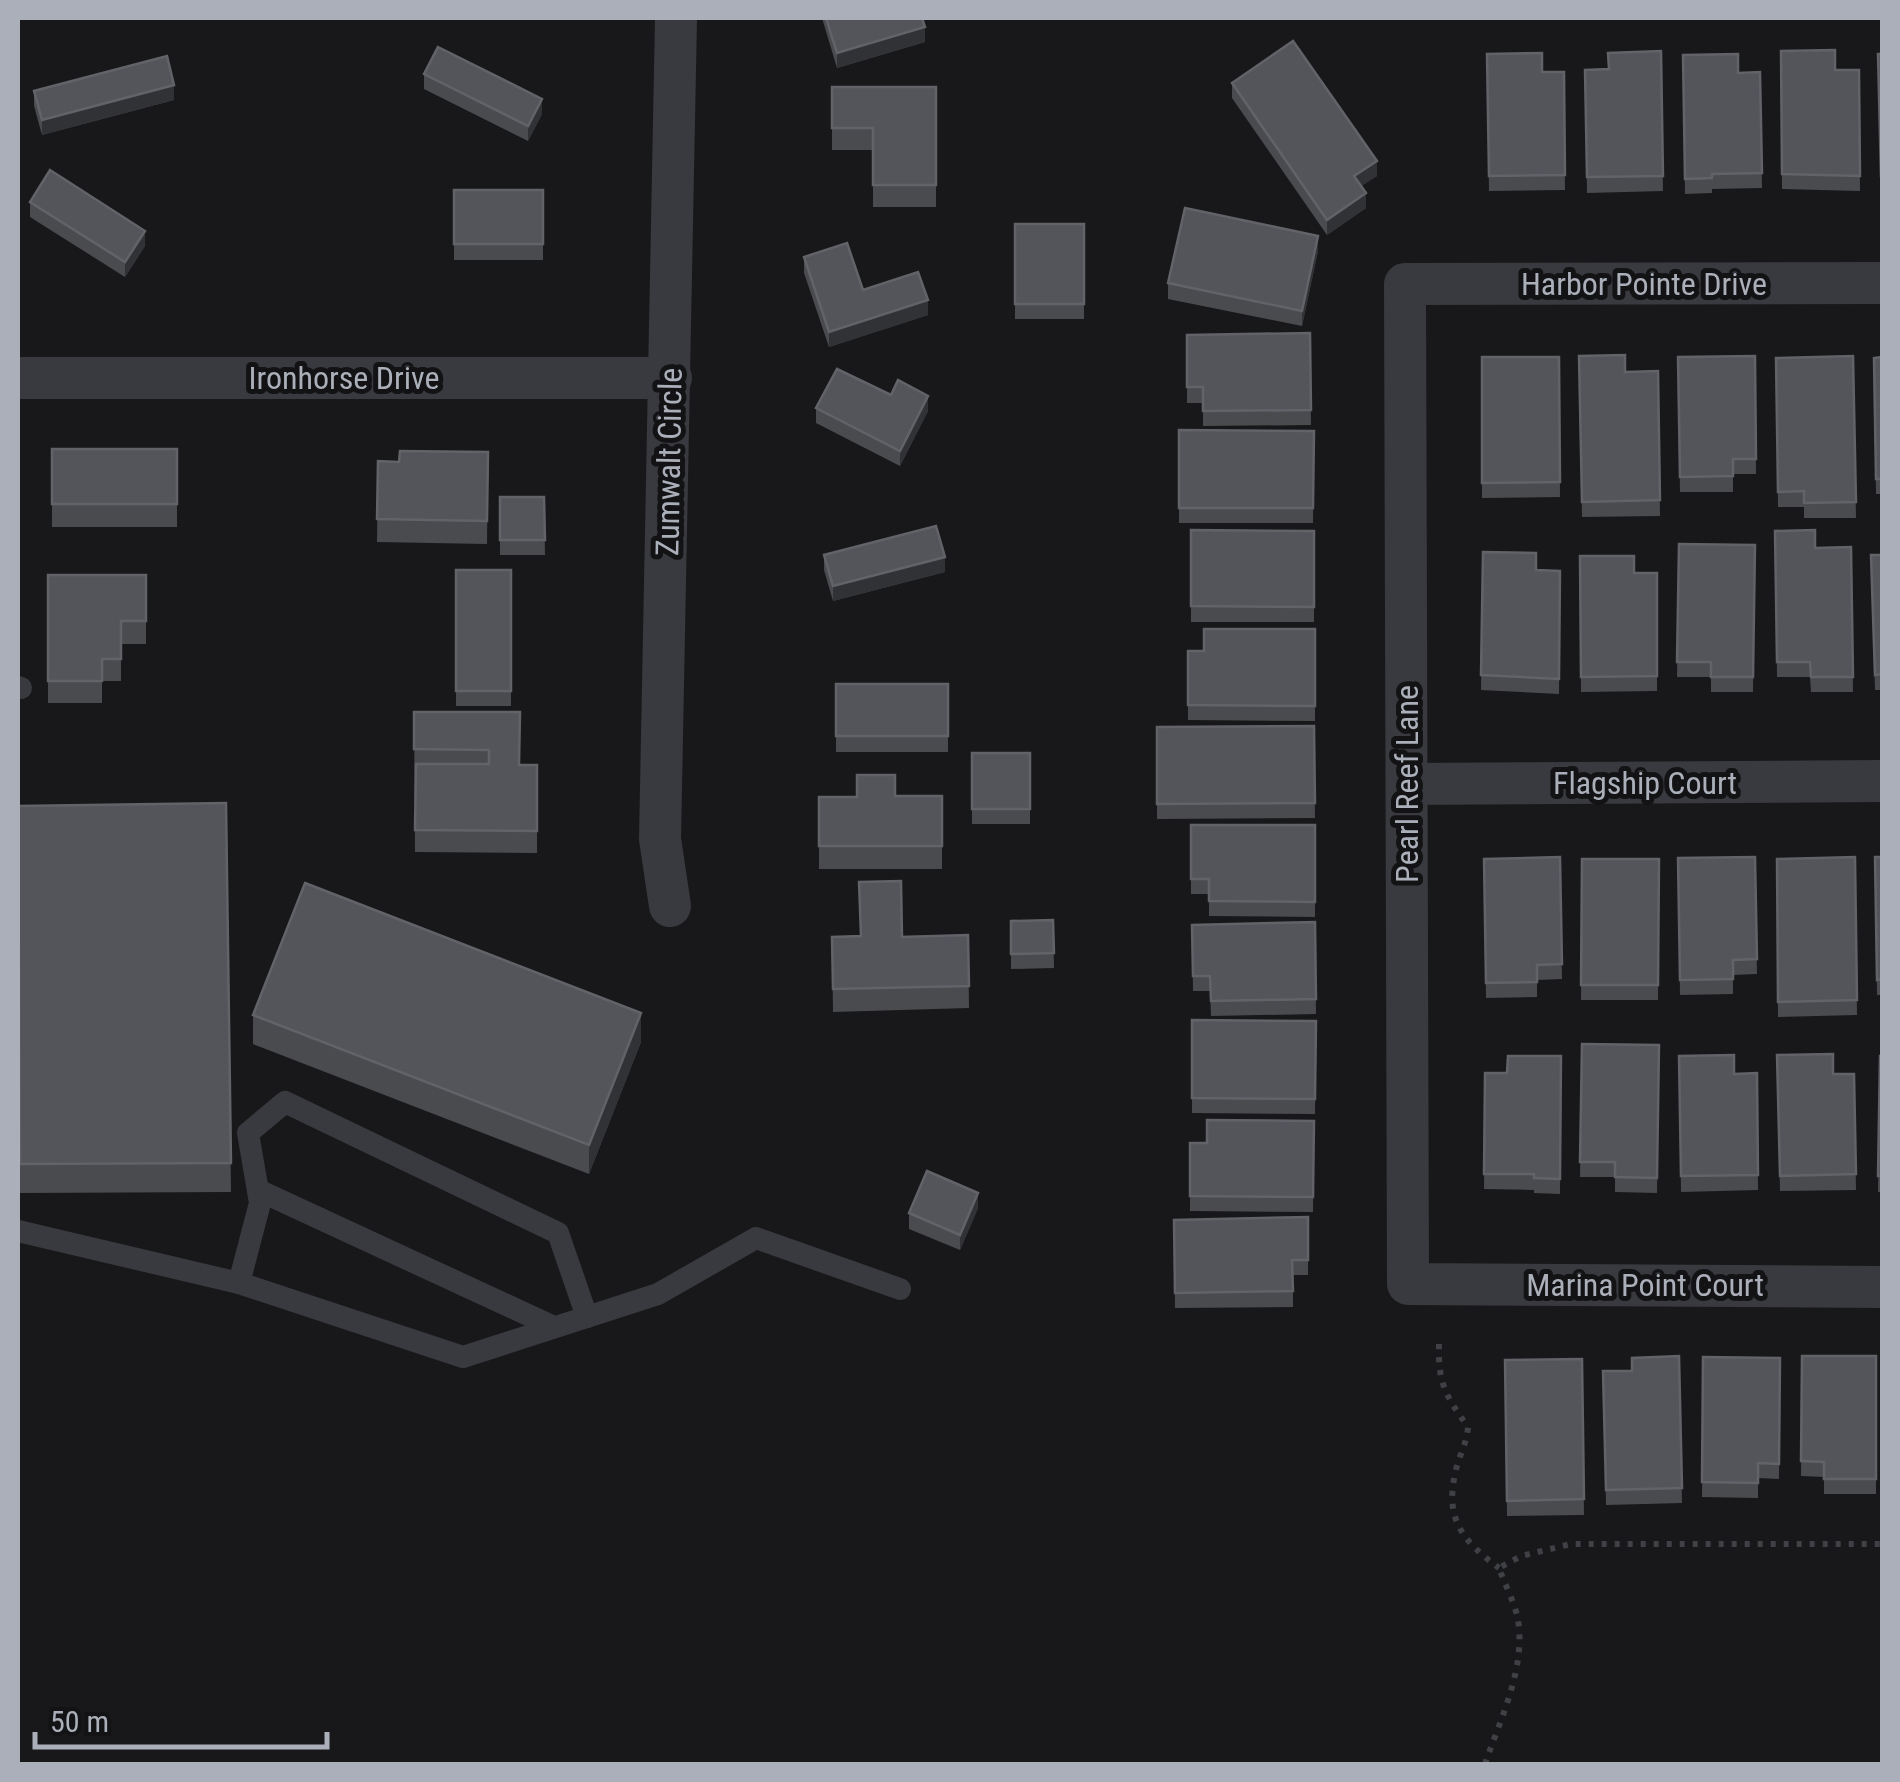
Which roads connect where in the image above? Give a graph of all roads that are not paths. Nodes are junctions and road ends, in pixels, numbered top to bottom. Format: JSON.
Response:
{"nodes":[{"id":1,"x":676,"y":18,"type":"edge"},
{"id":2,"x":1882,"y":283,"type":"edge"},
{"id":3,"x":1405,"y":284,"type":"joint"},
{"id":4,"x":18,"y":378,"type":"edge"},
{"id":5,"x":671,"y":378,"type":"junction"},
{"id":6,"x":1882,"y":781,"type":"edge"},
{"id":7,"x":1407,"y":784,"type":"junction"},
{"id":8,"x":670,"y":906,"type":"dead end"},
{"id":9,"x":258,"y":1190,"type":"junction"},
{"id":10,"x":18,"y":1231,"type":"edge"},
{"id":11,"x":240,"y":1282,"type":"junction"},
{"id":12,"x":1408,"y":1284,"type":"joint"},
{"id":13,"x":1882,"y":1287,"type":"edge"},
{"id":14,"x":900,"y":1289,"type":"dead end"},
{"id":15,"x":587,"y":1317,"type":"junction"},
{"id":16,"x":554,"y":1327,"type":"junction"}],
"edges":[{"from":1,"to":5,"type":"street","name":"Zumwalt Circle"},
{"from":2,"to":3,"type":"street","name":"Harbor Pointe Drive"},
{"from":3,"to":7,"type":"street","name":"Pearl Reef Lane"},
{"from":4,"to":5,"type":"street","name":"Ironhorse Drive"},
{"from":5,"to":8,"type":"street","name":"Zumwalt Circle"},
{"from":6,"to":7,"type":"street","name":"Flagship Court"},
{"from":7,"to":12,"type":"street","name":"Pearl Reef Lane"},
{"from":9,"to":11,"type":"lane"},
{"from":9,"to":15,"type":"lane"},
{"from":9,"to":16,"type":"lane"},
{"from":10,"to":11,"type":"lane"},
{"from":11,"to":16,"type":"lane"},
{"from":12,"to":13,"type":"street","name":"Marina Point Court"},
{"from":14,"to":15,"type":"lane"},
{"from":15,"to":16,"type":"lane"}]}
